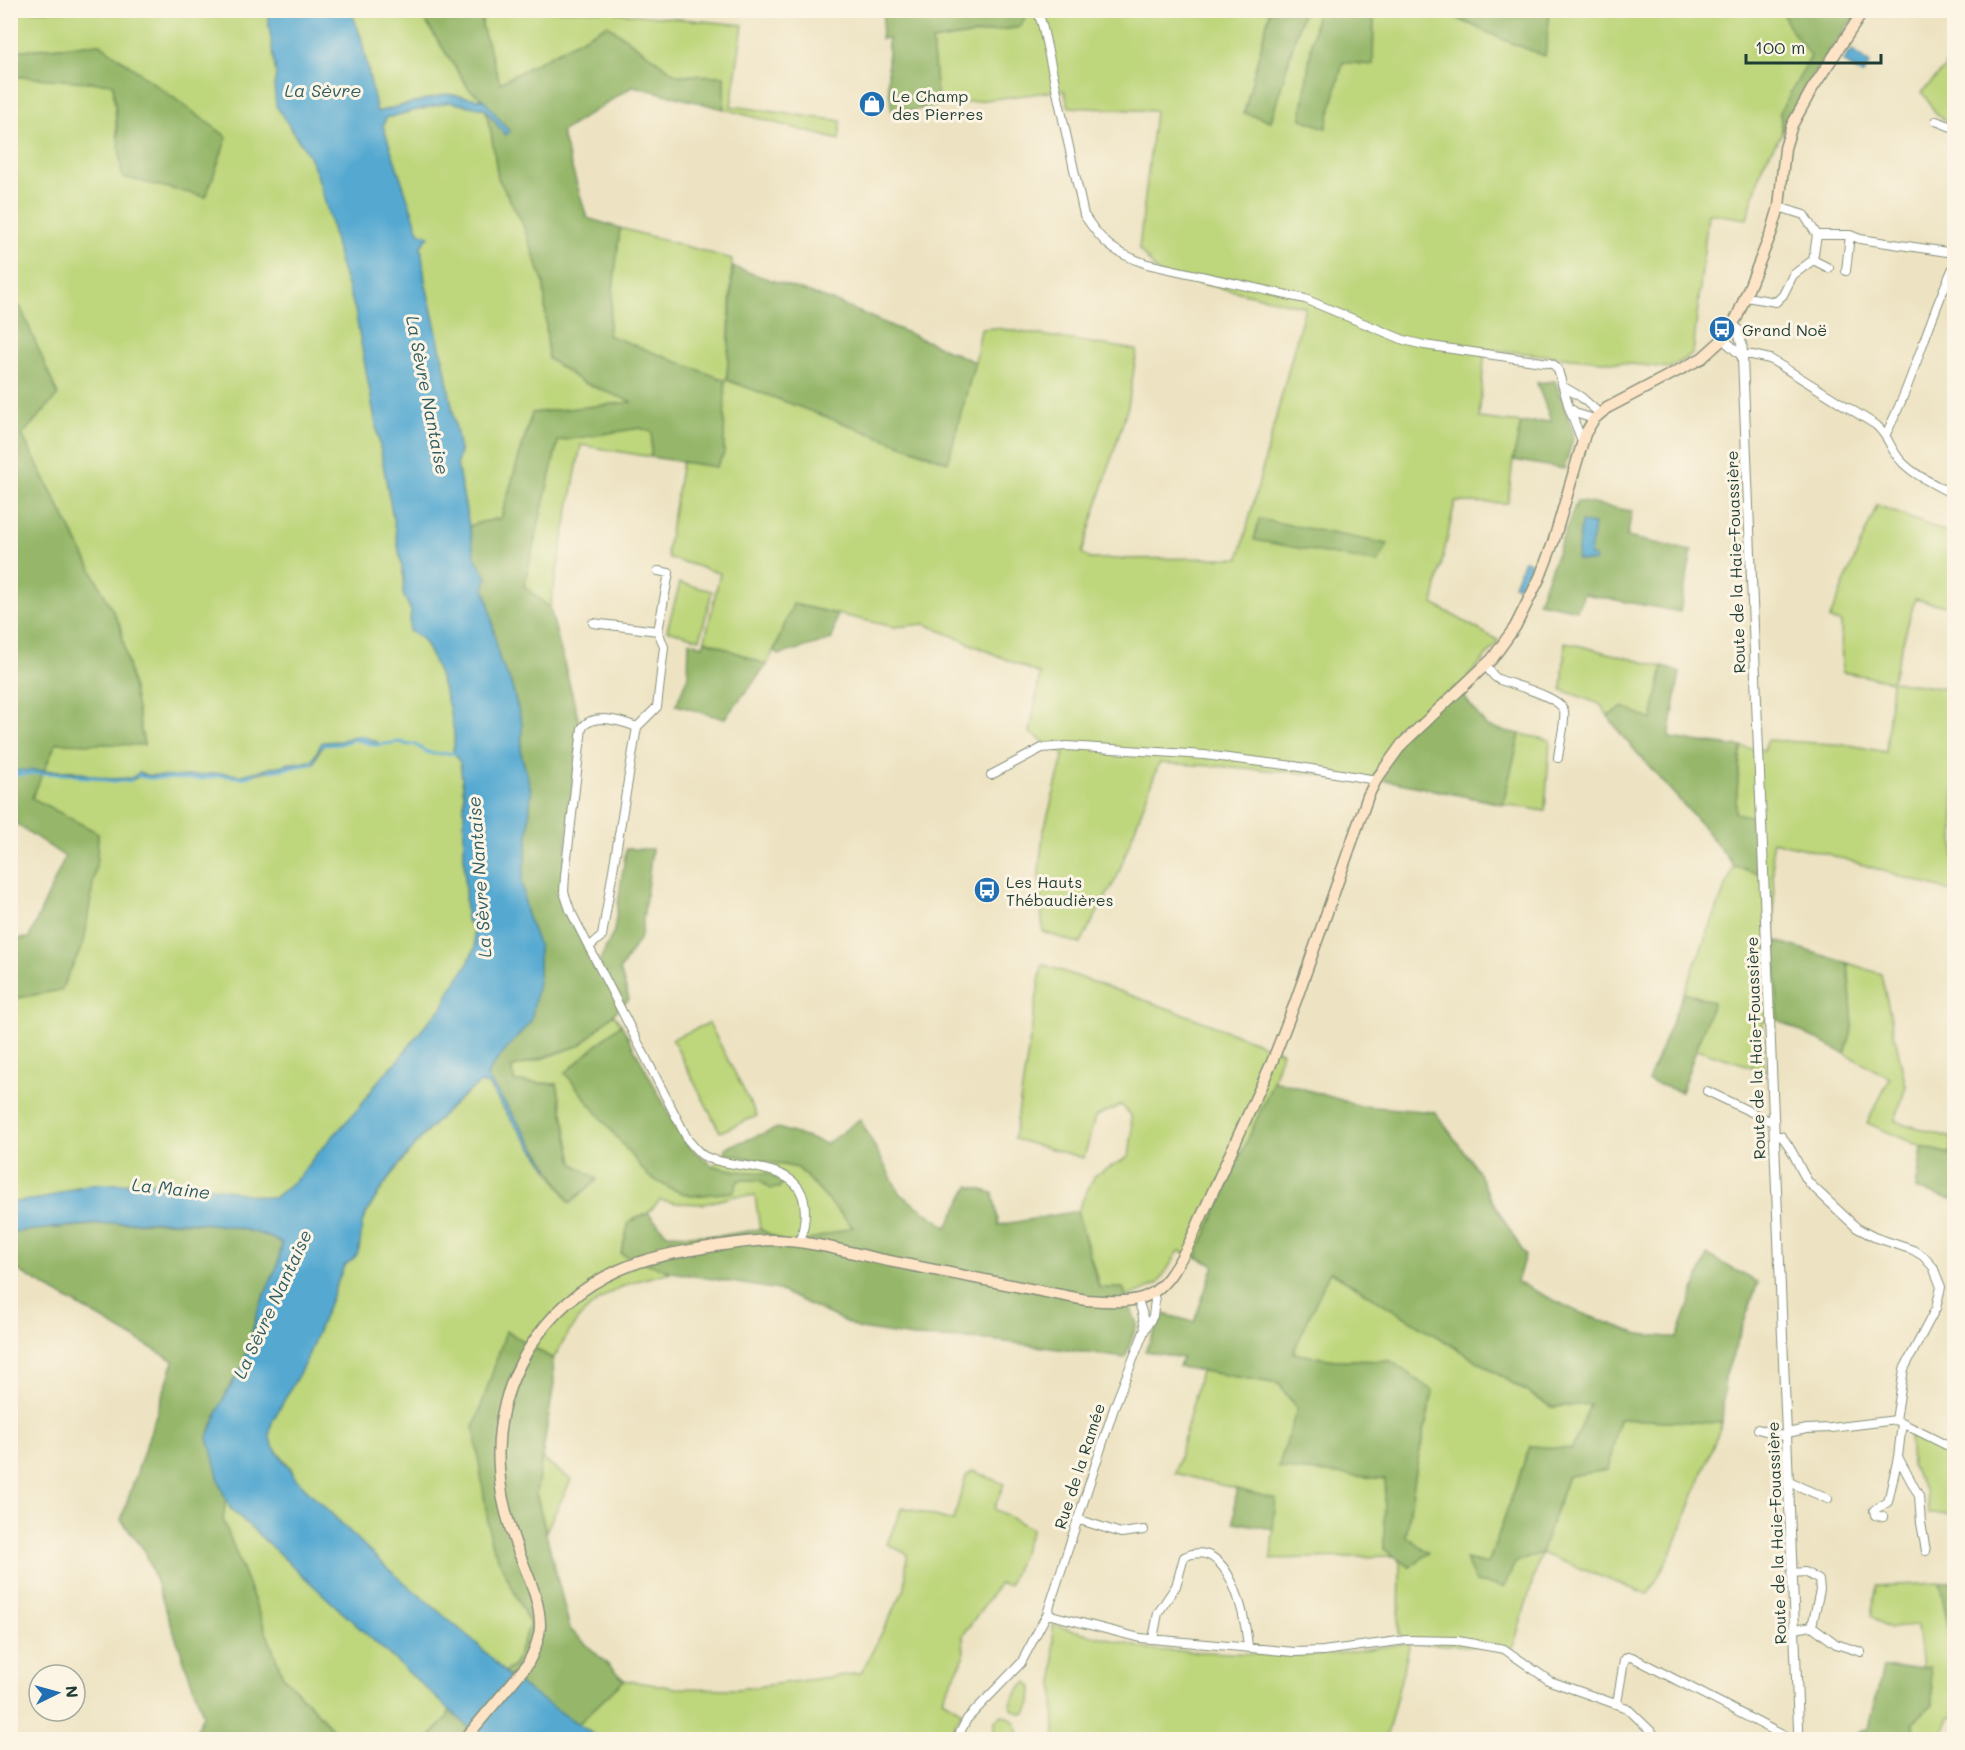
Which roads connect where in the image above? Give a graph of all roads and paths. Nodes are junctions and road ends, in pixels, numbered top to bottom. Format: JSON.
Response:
{"nodes":[{"id":1,"x":1037,"y":10,"type":"edge"},
{"id":2,"x":1864,"y":10,"type":"edge"},
{"id":3,"x":1936,"y":121,"type":"dead end"},
{"id":4,"x":1954,"y":128,"type":"edge"},
{"id":5,"x":1779,"y":207,"type":"junction"},
{"id":6,"x":1817,"y":235,"type":"junction"},
{"id":7,"x":1850,"y":235,"type":"junction"},
{"id":8,"x":1954,"y":253,"type":"edge"},
{"id":9,"x":1813,"y":260,"type":"junction"},
{"id":10,"x":1954,"y":266,"type":"edge"},
{"id":11,"x":1829,"y":268,"type":"dead end"},
{"id":12,"x":1846,"y":271,"type":"dead end"},
{"id":13,"x":1746,"y":297,"type":"junction"},
{"id":14,"x":1733,"y":324,"type":"junction"},
{"id":15,"x":1723,"y":339,"type":"junction"},
{"id":16,"x":1741,"y":355,"type":"junction"},
{"id":17,"x":1564,"y":387,"type":"junction"},
{"id":18,"x":1569,"y":408,"type":"junction"},
{"id":19,"x":1596,"y":416,"type":"junction"},
{"id":20,"x":1886,"y":434,"type":"junction"},
{"id":21,"x":1582,"y":441,"type":"junction"},
{"id":22,"x":1954,"y":495,"type":"edge"},
{"id":23,"x":658,"y":571,"type":"dead end"},
{"id":24,"x":593,"y":622,"type":"dead end"},
{"id":25,"x":658,"y":631,"type":"junction"},
{"id":26,"x":1485,"y":665,"type":"junction"},
{"id":27,"x":637,"y":727,"type":"junction"},
{"id":28,"x":1558,"y":758,"type":"dead end"},
{"id":29,"x":991,"y":776,"type":"dead end"},
{"id":30,"x":1376,"y":780,"type":"junction"},
{"id":31,"x":589,"y":947,"type":"junction"},
{"id":32,"x":1707,"y":1091,"type":"dead end"},
{"id":33,"x":1774,"y":1123,"type":"junction"},
{"id":34,"x":1774,"y":1136,"type":"junction"},
{"id":35,"x":800,"y":1243,"type":"junction"},
{"id":36,"x":1153,"y":1293,"type":"junction"},
{"id":37,"x":1138,"y":1300,"type":"junction"},
{"id":38,"x":1145,"y":1329,"type":"junction"},
{"id":39,"x":1899,"y":1422,"type":"junction"},
{"id":40,"x":1758,"y":1429,"type":"dead end"},
{"id":41,"x":1787,"y":1435,"type":"junction"},
{"id":42,"x":1954,"y":1449,"type":"edge"},
{"id":43,"x":1898,"y":1457,"type":"junction"},
{"id":44,"x":1789,"y":1482,"type":"junction"},
{"id":45,"x":1828,"y":1498,"type":"dead end"},
{"id":46,"x":1883,"y":1517,"type":"dead end"},
{"id":47,"x":1077,"y":1519,"type":"junction"},
{"id":48,"x":1144,"y":1530,"type":"dead end"},
{"id":49,"x":1926,"y":1551,"type":"dead end"},
{"id":50,"x":1792,"y":1573,"type":"junction"},
{"id":51,"x":1047,"y":1614,"type":"junction"},
{"id":52,"x":1812,"y":1626,"type":"junction"},
{"id":53,"x":1795,"y":1629,"type":"junction"},
{"id":54,"x":1153,"y":1638,"type":"junction"},
{"id":55,"x":1248,"y":1646,"type":"junction"},
{"id":56,"x":1861,"y":1652,"type":"dead end"},
{"id":57,"x":1617,"y":1703,"type":"junction"},
{"id":58,"x":464,"y":1739,"type":"edge"},
{"id":59,"x":956,"y":1740,"type":"edge"},
{"id":60,"x":1660,"y":1740,"type":"edge"},
{"id":61,"x":1792,"y":1740,"type":"edge"},
{"id":62,"x":1799,"y":1740,"type":"edge"}],
"edges":[{"from":1,"to":17,"type":"street"},
{"from":2,"to":5,"type":"main road"},
{"from":3,"to":4,"type":"street"},
{"from":5,"to":6,"type":"street"},
{"from":5,"to":13,"type":"main road"},
{"from":6,"to":7,"type":"street"},
{"from":6,"to":9,"type":"street"},
{"from":7,"to":8,"type":"street"},
{"from":7,"to":12,"type":"street"},
{"from":9,"to":11,"type":"street"},
{"from":9,"to":13,"type":"street"},
{"from":10,"to":20,"type":"street"},
{"from":13,"to":14,"type":"main road"},
{"from":14,"to":15,"type":"main road"},
{"from":14,"to":16,"type":"street","name":"Route de la Haie-Fouassière"},
{"from":15,"to":16,"type":"street"},
{"from":15,"to":19,"type":"main road"},
{"from":16,"to":20,"type":"street"},
{"from":16,"to":33,"type":"street","name":"Route de la Haie-Fouassière"},
{"from":17,"to":18,"type":"street"},
{"from":17,"to":19,"type":"street"},
{"from":18,"to":19,"type":"street"},
{"from":18,"to":21,"type":"street"},
{"from":19,"to":21,"type":"main road"},
{"from":20,"to":22,"type":"street"},
{"from":21,"to":26,"type":"main road"},
{"from":23,"to":25,"type":"street"},
{"from":24,"to":25,"type":"street"},
{"from":25,"to":27,"type":"street"},
{"from":26,"to":28,"type":"street"},
{"from":26,"to":30,"type":"main road"},
{"from":27,"to":31,"type":"street"},
{"from":27,"to":31,"type":"street"},
{"from":29,"to":30,"type":"street"},
{"from":30,"to":36,"type":"main road"},
{"from":31,"to":35,"type":"street"},
{"from":32,"to":33,"type":"street"},
{"from":33,"to":34,"type":"street","name":"Route de la Haie-Fouassière"},
{"from":34,"to":39,"type":"street"},
{"from":34,"to":41,"type":"street","name":"Route de la Haie-Fouassière"},
{"from":35,"to":37,"type":"main road"},
{"from":35,"to":58,"type":"main road"},
{"from":36,"to":37,"type":"main road"},
{"from":36,"to":38,"type":"street","name":"Rue de la Ramée"},
{"from":37,"to":38,"type":"street"},
{"from":38,"to":47,"type":"street","name":"Rue de la Ramée"},
{"from":39,"to":41,"type":"street"},
{"from":39,"to":42,"type":"street"},
{"from":39,"to":43,"type":"street"},
{"from":40,"to":41,"type":"street"},
{"from":41,"to":44,"type":"street","name":"Route de la Haie-Fouassière"},
{"from":43,"to":46,"type":"street"},
{"from":43,"to":49,"type":"street"},
{"from":44,"to":45,"type":"street"},
{"from":44,"to":50,"type":"street","name":"Route de la Haie-Fouassière"},
{"from":47,"to":48,"type":"street"},
{"from":47,"to":51,"type":"street","name":"Rue de la Ramée"},
{"from":50,"to":52,"type":"street"},
{"from":50,"to":53,"type":"street","name":"Route de la Haie-Fouassière"},
{"from":51,"to":54,"type":"street"},
{"from":51,"to":59,"type":"street","name":"Rue de la Ramée"},
{"from":52,"to":53,"type":"street"},
{"from":52,"to":56,"type":"street"},
{"from":53,"to":62,"type":"street","name":"Route de la Haie-Fouassière"},
{"from":54,"to":55,"type":"street"},
{"from":54,"to":55,"type":"street"},
{"from":55,"to":57,"type":"street"},
{"from":57,"to":60,"type":"street"},
{"from":57,"to":61,"type":"street"}]}
